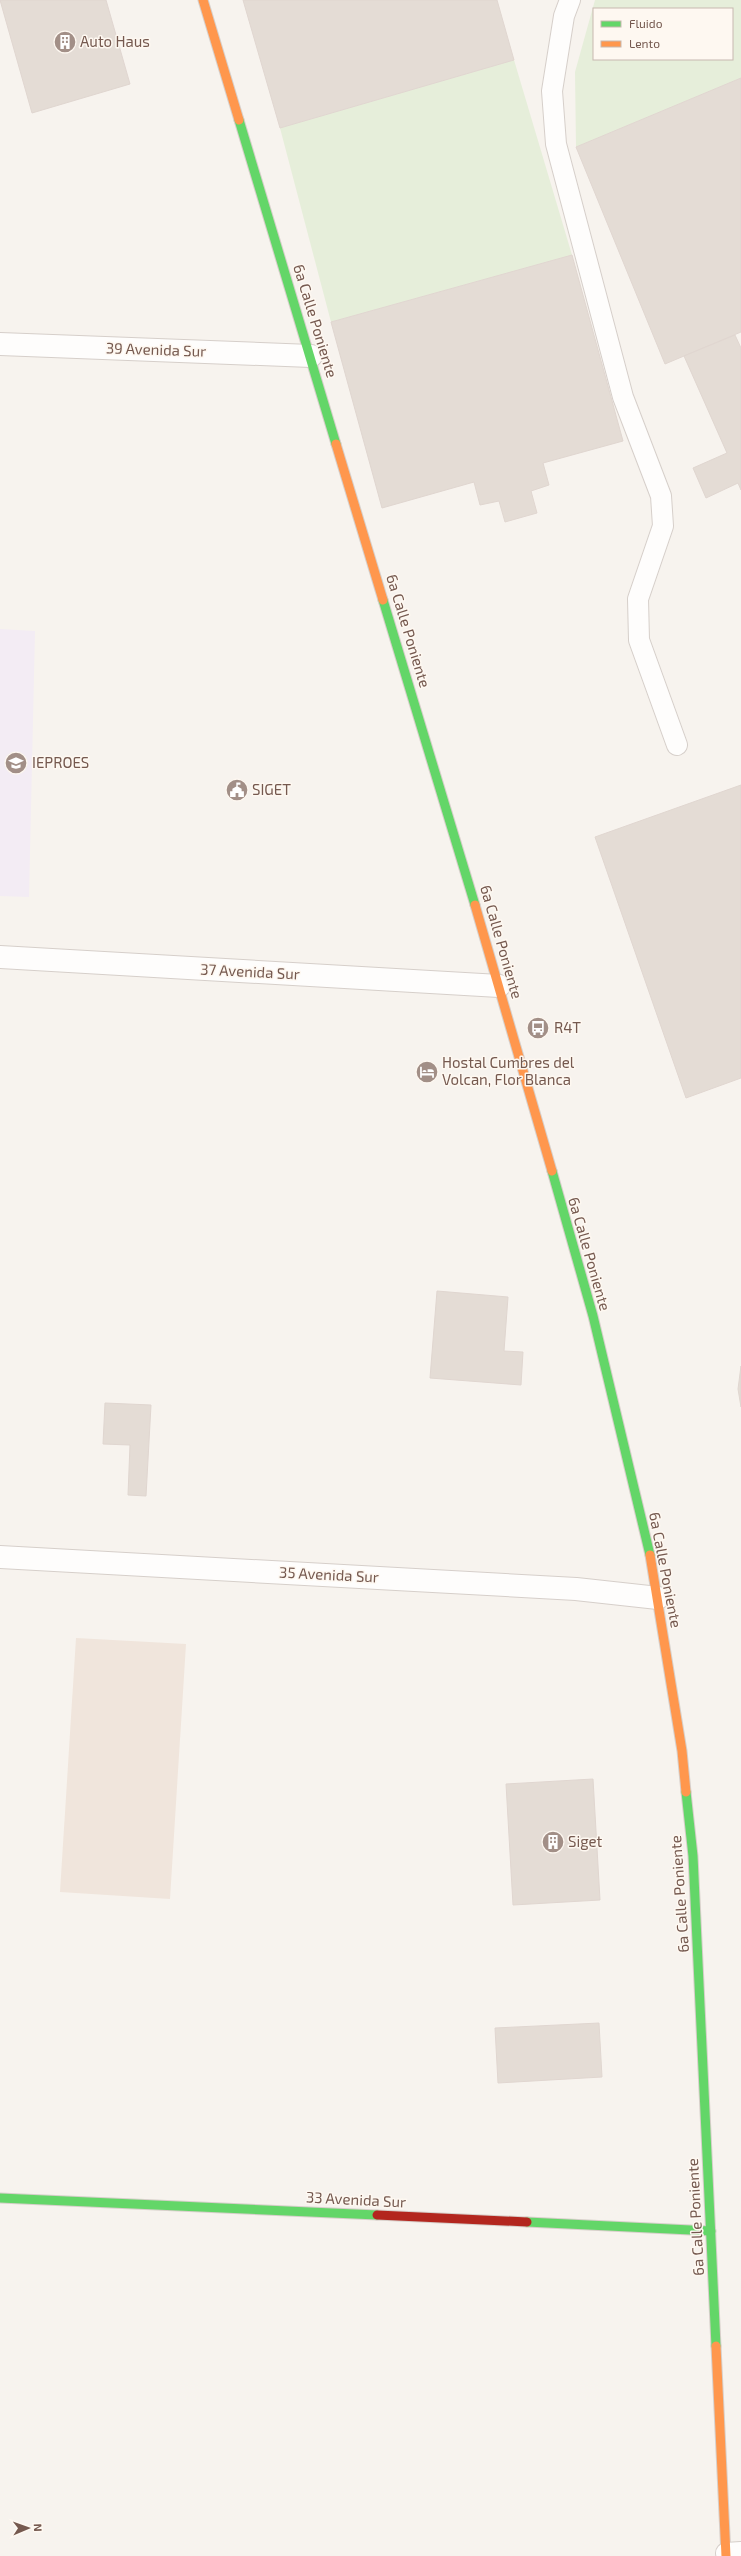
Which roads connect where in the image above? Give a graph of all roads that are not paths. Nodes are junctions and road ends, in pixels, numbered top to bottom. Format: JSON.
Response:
{"nodes":[{"id":1,"x":203,"y":0,"type":"edge"},
{"id":2,"x":570,"y":0,"type":"edge"},
{"id":3,"x":0,"y":344,"type":"edge"},
{"id":4,"x":311,"y":356,"type":"junction"},
{"id":5,"x":677,"y":745,"type":"dead end"},
{"id":6,"x":0,"y":957,"type":"edge"},
{"id":7,"x":499,"y":986,"type":"junction"},
{"id":8,"x":0,"y":1557,"type":"edge"},
{"id":9,"x":658,"y":1598,"type":"junction"},
{"id":10,"x":0,"y":2198,"type":"edge"},
{"id":11,"x":711,"y":2231,"type":"junction"},
{"id":12,"x":731,"y":2553,"type":"edge"}],
"edges":[{"from":1,"to":4,"type":"street","name":"6a Calle Poniente"},
{"from":2,"to":5,"type":"lane"},
{"from":3,"to":4,"type":"street","name":"39 Avenida Sur"},
{"from":4,"to":7,"type":"street","name":"6a Calle Poniente"},
{"from":6,"to":7,"type":"street","name":"37 Avenida Sur"},
{"from":7,"to":9,"type":"street","name":"6a Calle Poniente"},
{"from":8,"to":9,"type":"street","name":"35 Avenida Sur"},
{"from":9,"to":11,"type":"street","name":"6a Calle Poniente"},
{"from":10,"to":11,"type":"street","name":"33 Avenida Sur"},
{"from":11,"to":12,"type":"street","name":"6a Calle Poniente"}]}
